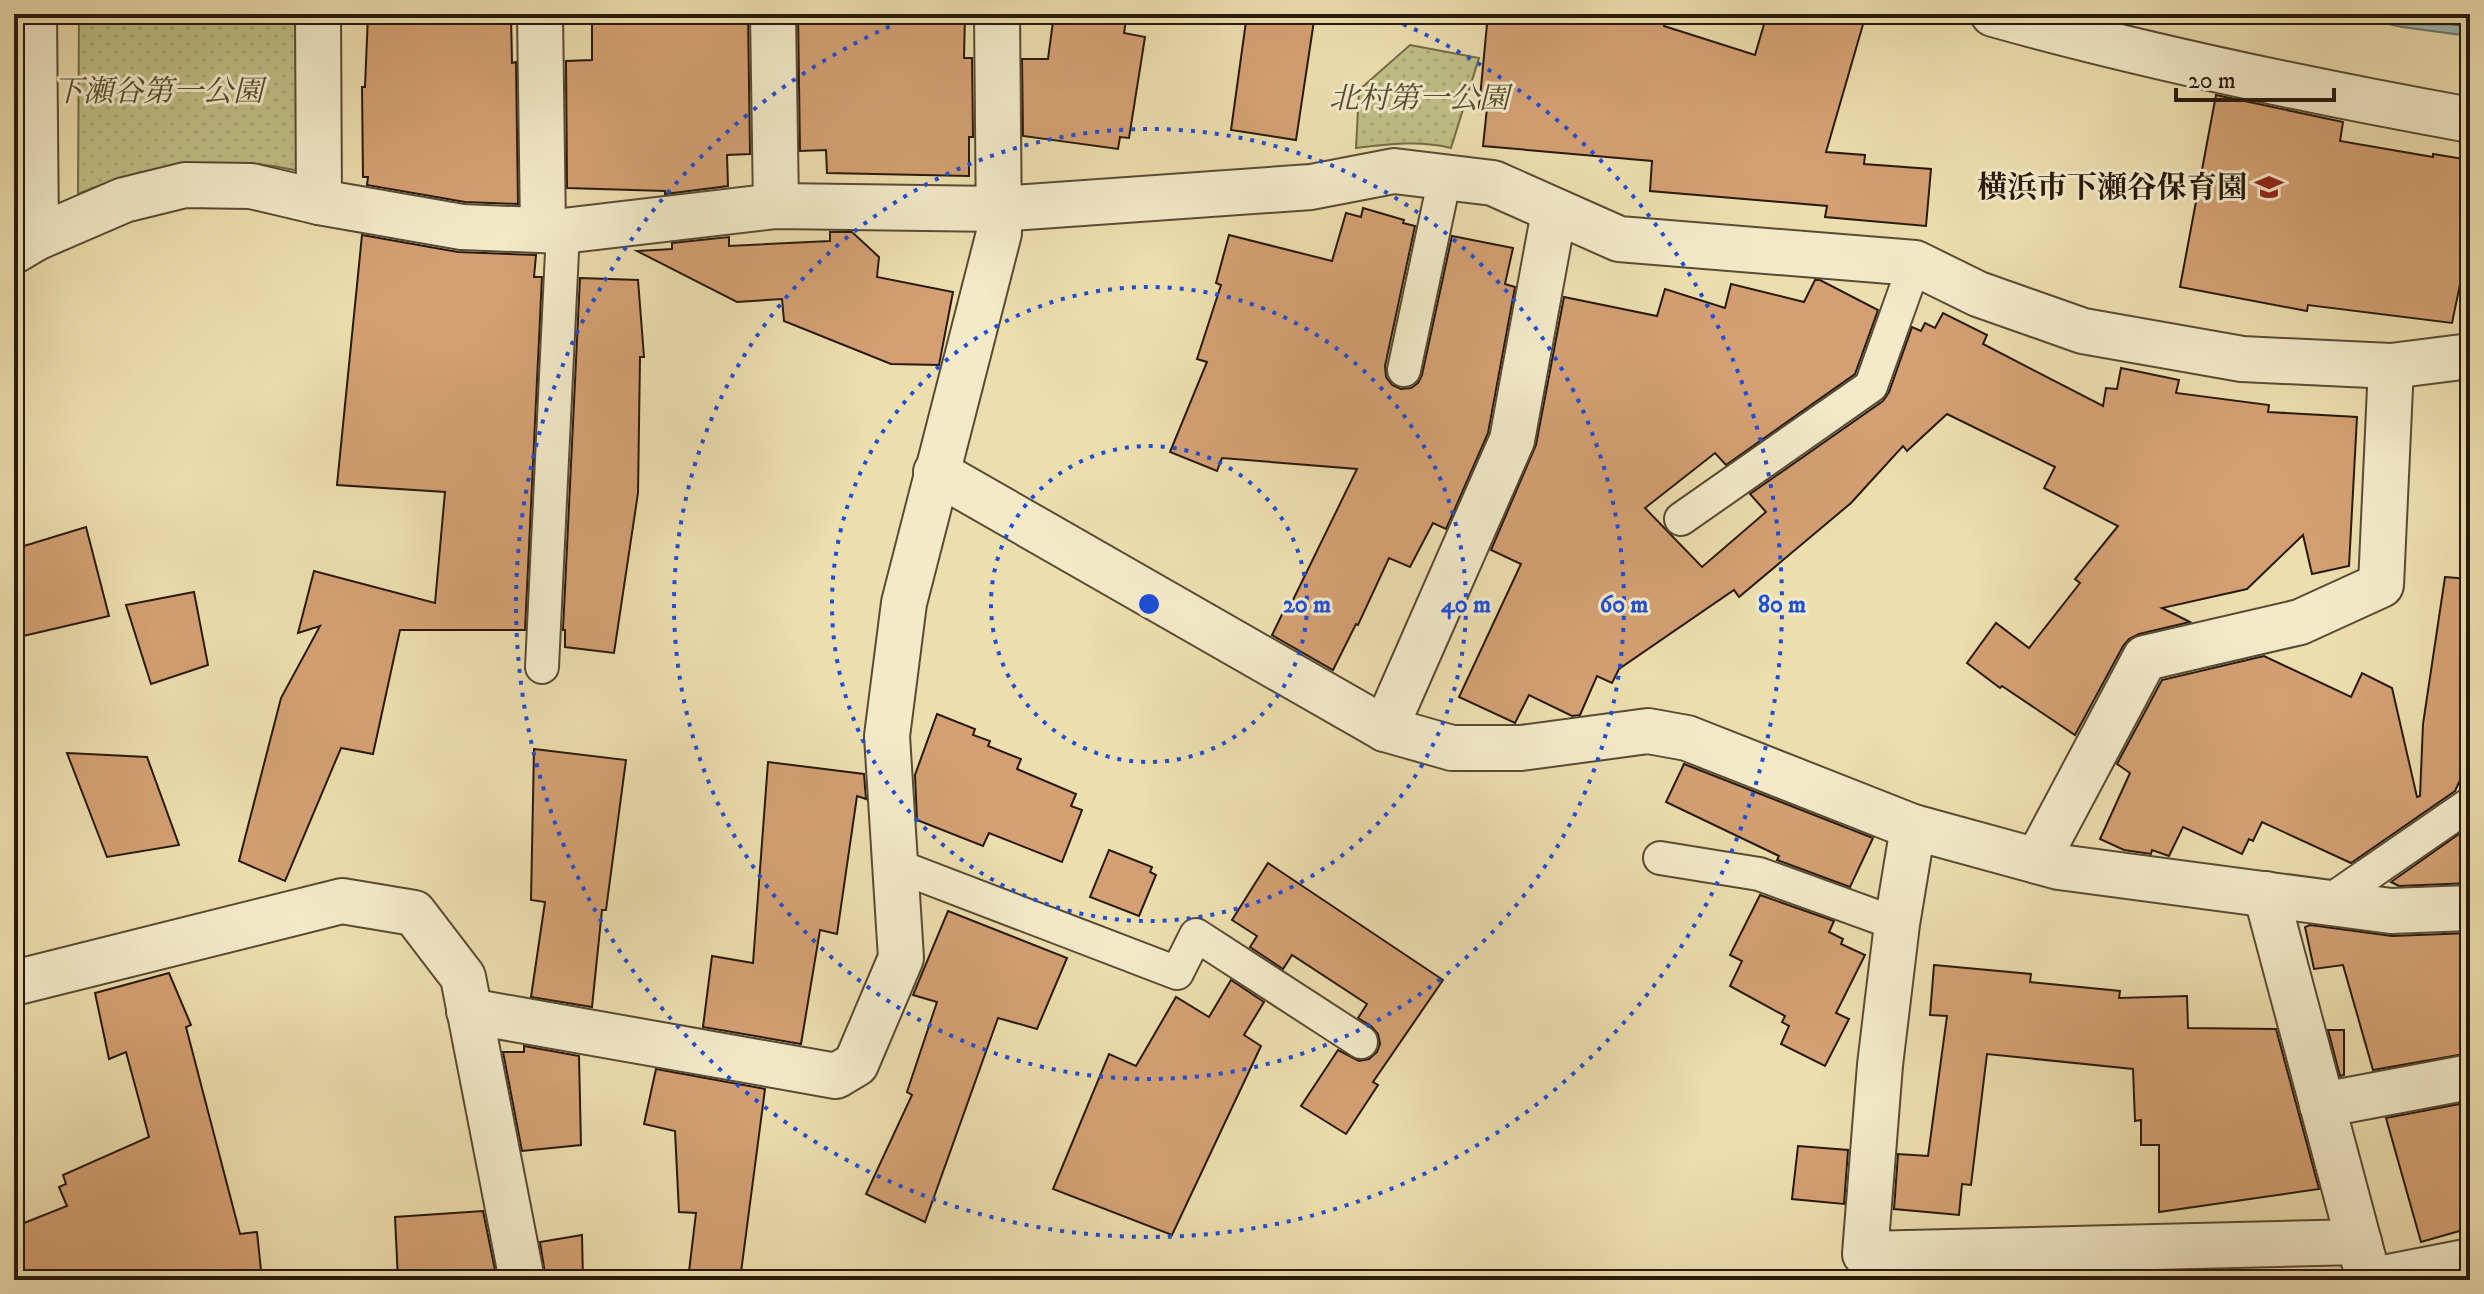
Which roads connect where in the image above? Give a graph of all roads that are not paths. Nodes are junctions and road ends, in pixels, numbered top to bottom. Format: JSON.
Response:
{"nodes":[{"id":1,"x":34,"y":14,"type":"edge"},
{"id":2,"x":318,"y":14,"type":"edge"},
{"id":3,"x":540,"y":14,"type":"edge"},
{"id":4,"x":773,"y":14,"type":"edge"},
{"id":5,"x":997,"y":14,"type":"edge"},
{"id":6,"x":1993,"y":14,"type":"edge"},
{"id":7,"x":2470,"y":120,"type":"edge"},
{"id":8,"x":1445,"y":177,"type":"junction"},
{"id":9,"x":319,"y":202,"type":"junction"},
{"id":10,"x":776,"y":206,"type":"junction"},
{"id":11,"x":999,"y":209,"type":"junction"},
{"id":12,"x":1554,"y":212,"type":"junction"},
{"id":13,"x":553,"y":230,"type":"junction"},
{"id":14,"x":25,"y":245,"type":"edge"},
{"id":15,"x":1915,"y":263,"type":"junction"},
{"id":16,"x":2470,"y":356,"type":"edge"},
{"id":17,"x":2391,"y":366,"type":"junction"},
{"id":18,"x":1404,"y":370,"type":"dead end"},
{"id":19,"x":936,"y":472,"type":"junction"},
{"id":20,"x":1681,"y":519,"type":"dead end"},
{"id":21,"x":542,"y":667,"type":"dead end"},
{"id":22,"x":1385,"y":729,"type":"junction"},
{"id":23,"x":2470,"y":804,"type":"edge"},
{"id":24,"x":1913,"y":827,"type":"junction"},
{"id":25,"x":1660,"y":858,"type":"dead end"},
{"id":26,"x":2037,"y":861,"type":"junction"},
{"id":27,"x":895,"y":865,"type":"junction"},
{"id":28,"x":2266,"y":894,"type":"junction"},
{"id":29,"x":2328,"y":902,"type":"junction"},
{"id":30,"x":2470,"y":908,"type":"edge"},
{"id":31,"x":1897,"y":924,"type":"junction"},
{"id":32,"x":14,"y":983,"type":"edge"},
{"id":33,"x":469,"y":1011,"type":"junction"},
{"id":34,"x":1361,"y":1042,"type":"dead end"},
{"id":35,"x":2470,"y":1077,"type":"edge"},
{"id":36,"x":2322,"y":1105,"type":"junction"},
{"id":37,"x":2470,"y":1255,"type":"edge"},
{"id":38,"x":2365,"y":1266,"type":"edge"},
{"id":39,"x":522,"y":1280,"type":"edge"}],
"edges":[{"from":1,"to":14,"type":"street"},
{"from":2,"to":9,"type":"street"},
{"from":3,"to":13,"type":"street"},
{"from":4,"to":10,"type":"street"},
{"from":5,"to":11,"type":"street"},
{"from":6,"to":7,"type":"street"},
{"from":8,"to":11,"type":"street"},
{"from":8,"to":12,"type":"street"},
{"from":8,"to":18,"type":"lane"},
{"from":9,"to":13,"type":"street"},
{"from":9,"to":14,"type":"street"},
{"from":10,"to":11,"type":"street"},
{"from":10,"to":13,"type":"street"},
{"from":11,"to":19,"type":"street"},
{"from":12,"to":15,"type":"street"},
{"from":12,"to":22,"type":"street"},
{"from":13,"to":21,"type":"lane"},
{"from":15,"to":17,"type":"street"},
{"from":15,"to":20,"type":"lane"},
{"from":16,"to":17,"type":"street"},
{"from":17,"to":26,"type":"street"},
{"from":19,"to":22,"type":"street"},
{"from":19,"to":27,"type":"street"},
{"from":22,"to":24,"type":"street"},
{"from":23,"to":29,"type":"lane"},
{"from":24,"to":26,"type":"street"},
{"from":24,"to":31,"type":"street"},
{"from":25,"to":31,"type":"lane"},
{"from":26,"to":28,"type":"street"},
{"from":27,"to":33,"type":"street"},
{"from":27,"to":34,"type":"lane"},
{"from":28,"to":29,"type":"street"},
{"from":28,"to":36,"type":"street"},
{"from":29,"to":30,"type":"street"},
{"from":31,"to":38,"type":"street"},
{"from":32,"to":33,"type":"street"},
{"from":33,"to":39,"type":"street"},
{"from":35,"to":36,"type":"street"},
{"from":36,"to":38,"type":"street"},
{"from":37,"to":38,"type":"lane"}]}
